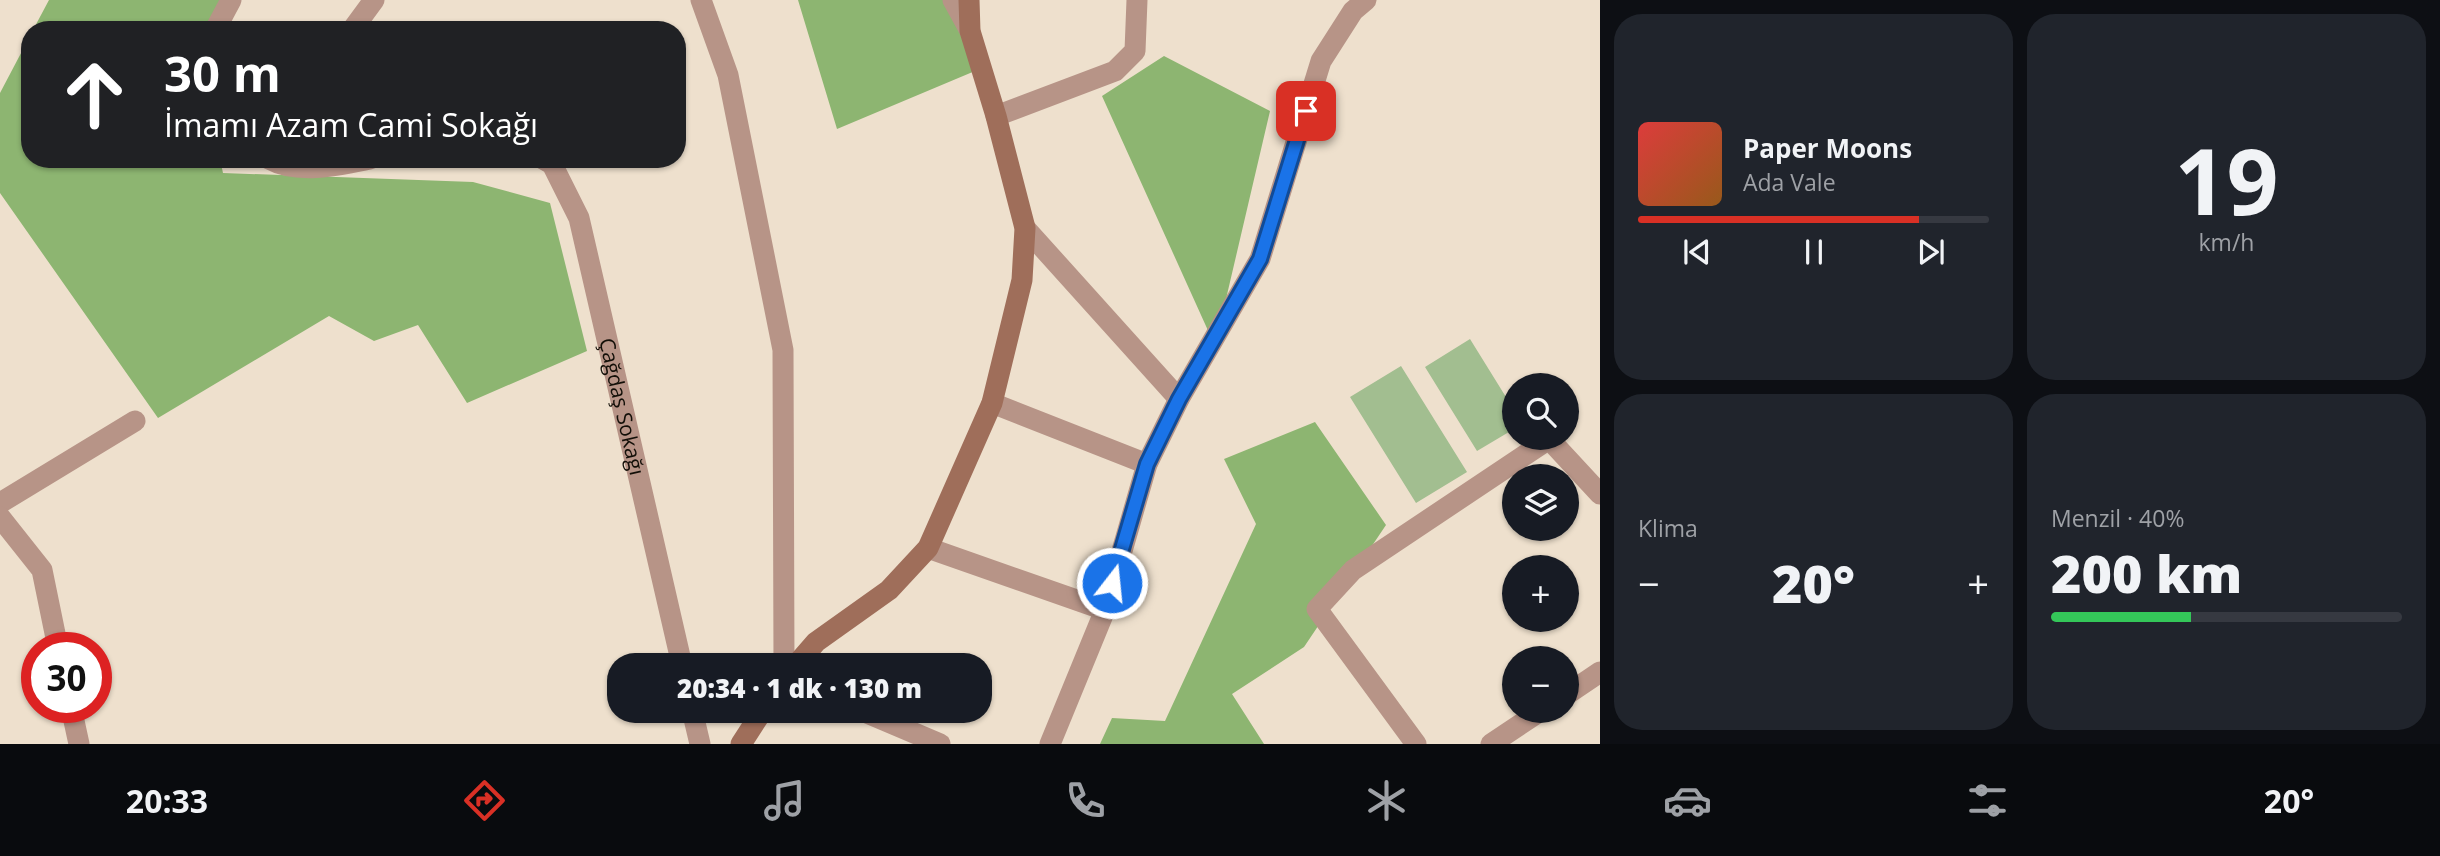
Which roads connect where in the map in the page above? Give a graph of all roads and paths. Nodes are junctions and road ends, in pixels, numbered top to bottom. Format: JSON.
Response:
{"nodes":[{"id":1,"x":231,"y":0,"type":"edge"},
{"id":2,"x":374,"y":0,"type":"edge"},
{"id":3,"x":701,"y":0,"type":"edge"},
{"id":4,"x":953,"y":0,"type":"edge"},
{"id":5,"x":969,"y":0,"type":"edge"},
{"id":6,"x":1137,"y":0,"type":"edge"},
{"id":7,"x":1366,"y":0,"type":"edge"},
{"id":8,"x":220,"y":21,"type":"edge"},
{"id":9,"x":359,"y":21,"type":"edge"},
{"id":10,"x":970,"y":31,"type":"junction"},
{"id":11,"x":996,"y":116,"type":"junction"},
{"id":12,"x":554,"y":168,"type":"edge"},
{"id":13,"x":1025,"y":229,"type":"junction"},
{"id":14,"x":1179,"y":399,"type":"junction"},
{"id":15,"x":992,"y":403,"type":"junction"},
{"id":16,"x":135,"y":421,"type":"dead end"},
{"id":17,"x":1147,"y":464,"type":"junction"},
{"id":18,"x":1600,"y":494,"type":"edge"},
{"id":19,"x":0,"y":503,"type":"edge"},
{"id":20,"x":0,"y":517,"type":"edge"},
{"id":21,"x":928,"y":548,"type":"junction"},
{"id":22,"x":1105,"y":610,"type":"junction"},
{"id":23,"x":55,"y":632,"type":"edge"},
{"id":24,"x":679,"y":653,"type":"edge"},
{"id":25,"x":784,"y":653,"type":"edge"},
{"id":26,"x":806,"y":653,"type":"edge"},
{"id":27,"x":1600,"y":672,"type":"edge"},
{"id":28,"x":1579,"y":686,"type":"edge"},
{"id":29,"x":74,"y":723,"type":"edge"},
{"id":30,"x":695,"y":723,"type":"edge"},
{"id":31,"x":755,"y":723,"type":"edge"},
{"id":32,"x":891,"y":723,"type":"edge"},
{"id":33,"x":1522,"y":723,"type":"edge"},
{"id":34,"x":79,"y":744,"type":"edge"},
{"id":35,"x":700,"y":744,"type":"edge"},
{"id":36,"x":741,"y":744,"type":"edge"},
{"id":37,"x":940,"y":744,"type":"edge"},
{"id":38,"x":1050,"y":744,"type":"edge"},
{"id":39,"x":1416,"y":744,"type":"edge"},
{"id":40,"x":1491,"y":744,"type":"edge"}],
"edges":[{"from":1,"to":8,"type":"street"},
{"from":2,"to":9,"type":"street"},
{"from":3,"to":25,"type":"street"},
{"from":4,"to":10,"type":"street"},
{"from":5,"to":10,"type":"main road"},
{"from":6,"to":11,"type":"street"},
{"from":7,"to":14,"type":"street"},
{"from":10,"to":11,"type":"main road"},
{"from":11,"to":13,"type":"main road"},
{"from":12,"to":24,"type":"street","name":"Çağdaş Sokağı"},
{"from":13,"to":14,"type":"street"},
{"from":13,"to":15,"type":"main road"},
{"from":14,"to":17,"type":"street"},
{"from":15,"to":17,"type":"street"},
{"from":15,"to":21,"type":"main road"},
{"from":16,"to":19,"type":"street"},
{"from":17,"to":22,"type":"street"},
{"from":18,"to":39,"type":"street"},
{"from":20,"to":23,"type":"street"},
{"from":21,"to":22,"type":"street"},
{"from":21,"to":26,"type":"main road"},
{"from":22,"to":38,"type":"street"},
{"from":27,"to":28,"type":"street"},
{"from":29,"to":34,"type":"street"},
{"from":30,"to":35,"type":"street"},
{"from":31,"to":36,"type":"main road"},
{"from":32,"to":37,"type":"street"},
{"from":33,"to":40,"type":"street"}]}
